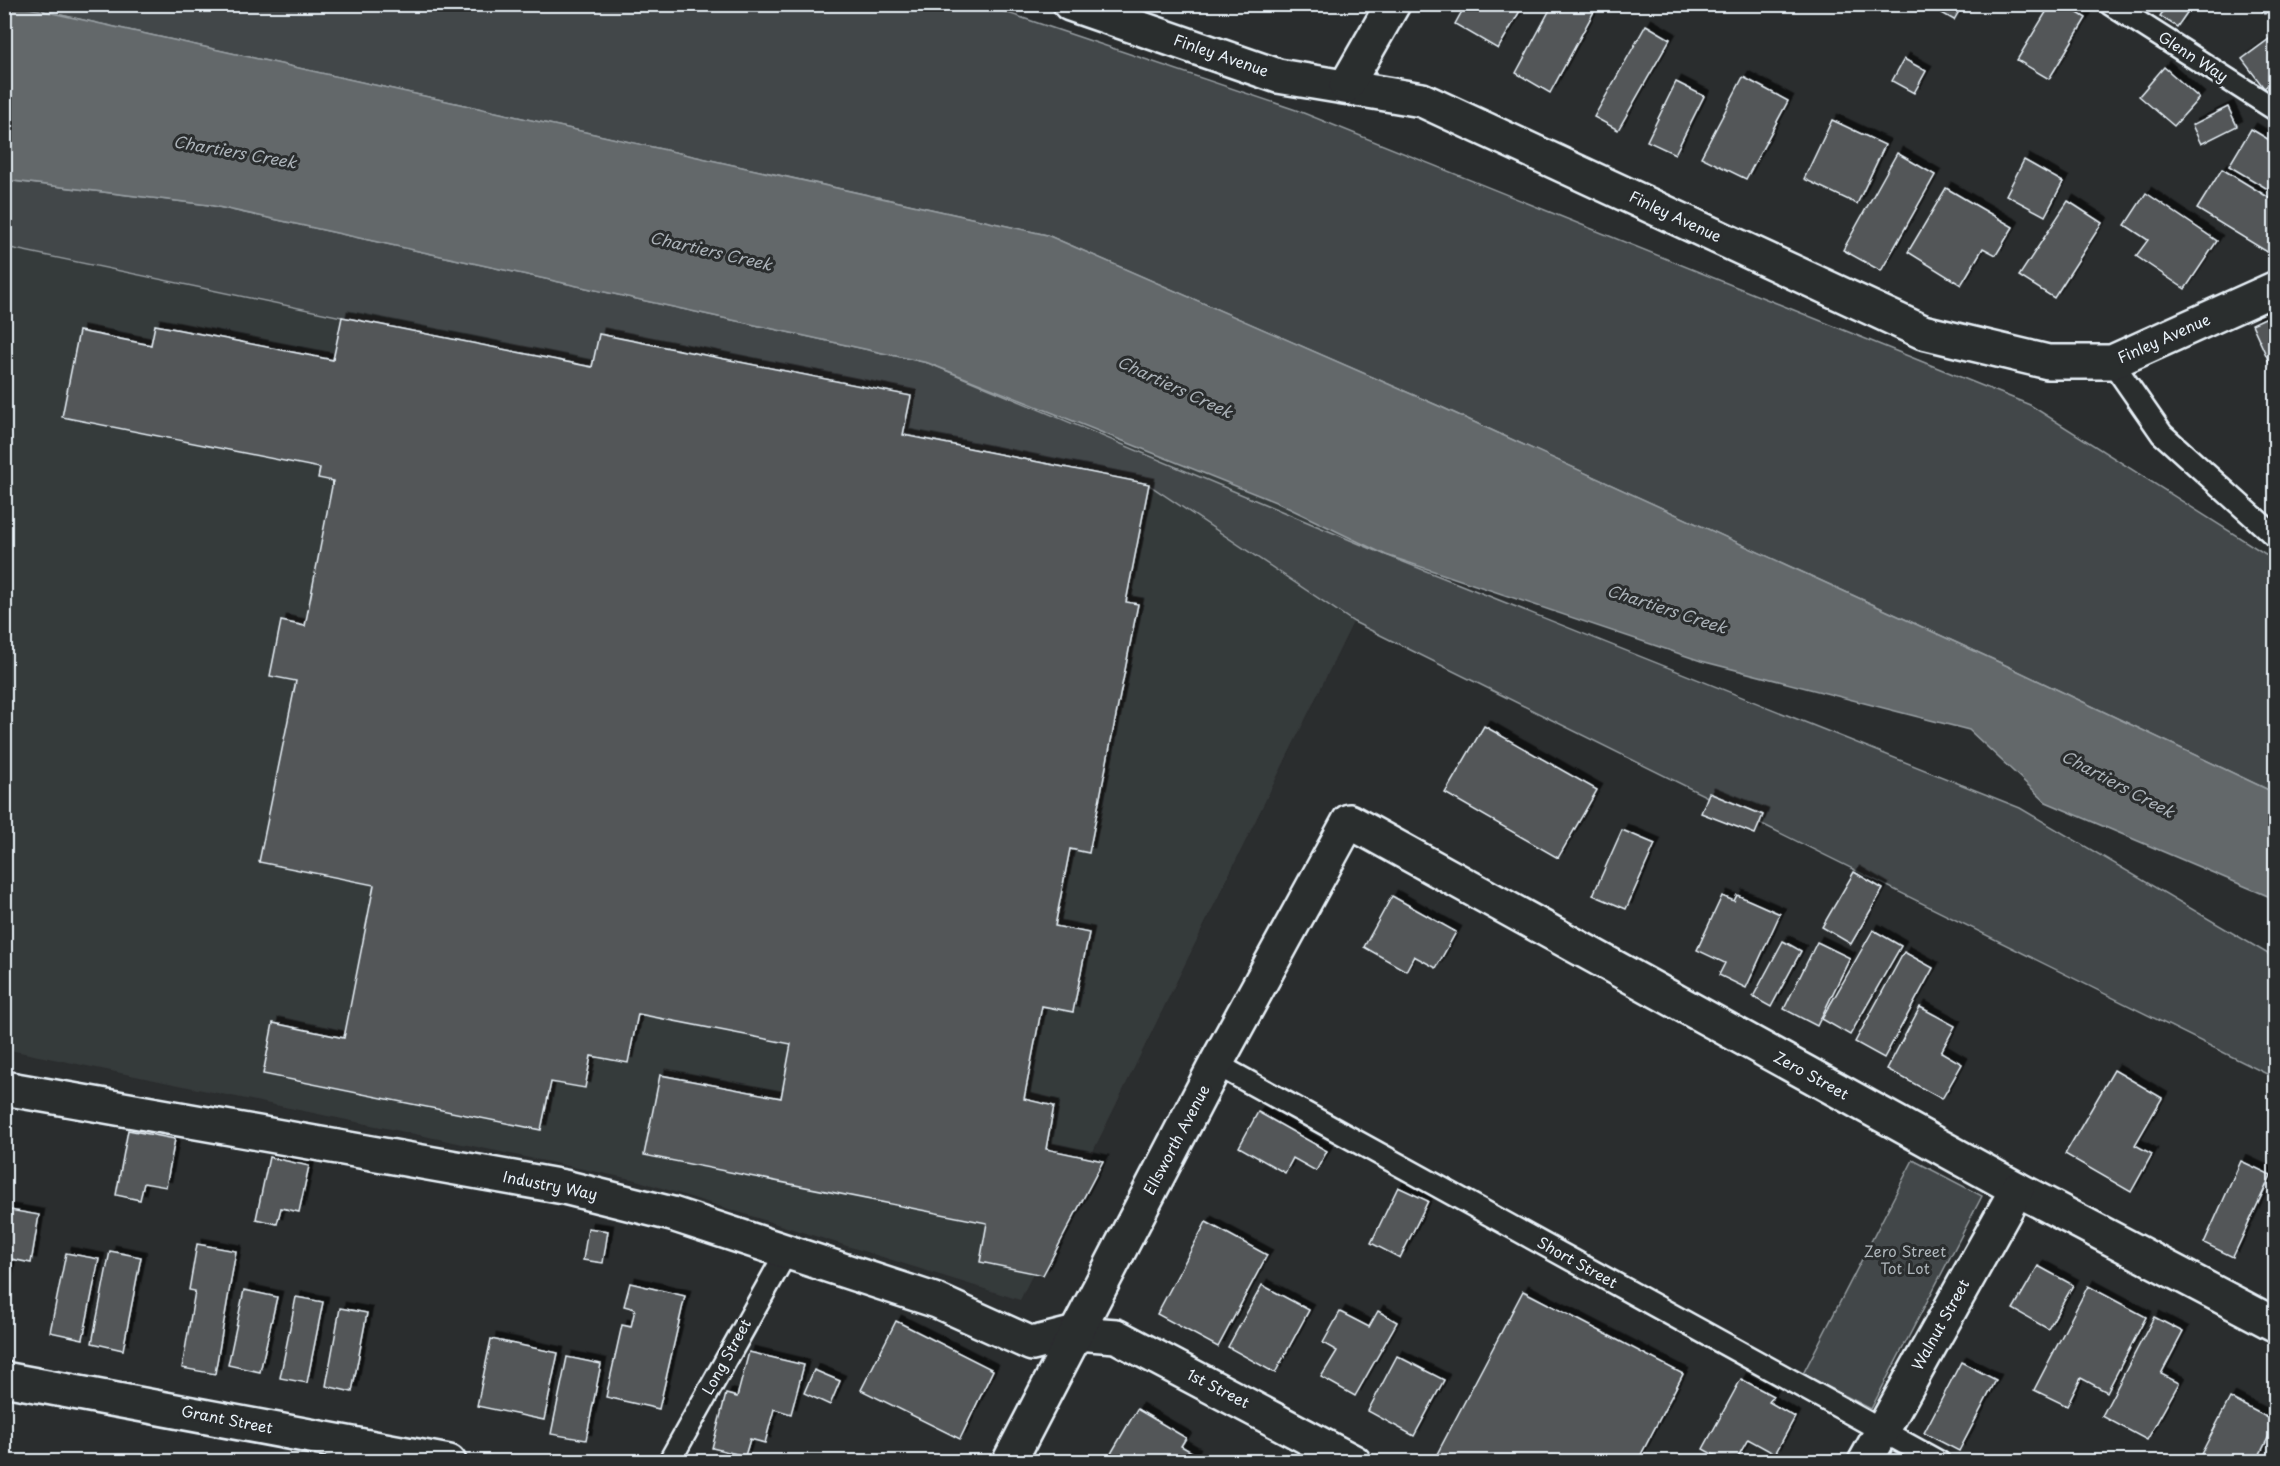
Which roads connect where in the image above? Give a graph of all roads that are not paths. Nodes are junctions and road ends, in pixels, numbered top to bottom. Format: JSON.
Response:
{"nodes":[{"id":1,"x":1070,"y":4,"type":"edge"},
{"id":2,"x":1392,"y":4,"type":"edge"},
{"id":3,"x":2110,"y":4,"type":"edge"},
{"id":4,"x":1347,"y":86,"type":"junction"},
{"id":5,"x":2276,"y":110,"type":"edge"},
{"id":6,"x":2276,"y":288,"type":"edge"},
{"id":7,"x":2112,"y":362,"type":"junction"},
{"id":8,"x":2276,"y":537,"type":"edge"},
{"id":9,"x":1349,"y":821,"type":"joint"},
{"id":10,"x":1216,"y":1065,"type":"junction"},
{"id":11,"x":4,"y":1088,"type":"edge"},
{"id":12,"x":2017,"y":1189,"type":"junction"},
{"id":13,"x":786,"y":1253,"type":"junction"},
{"id":14,"x":2276,"y":1325,"type":"edge"},
{"id":15,"x":1076,"y":1333,"type":"junction"},
{"id":16,"x":4,"y":1379,"type":"edge"},
{"id":17,"x":1882,"y":1431,"type":"junction"},
{"id":18,"x":448,"y":1461,"type":"edge"},
{"id":19,"x":669,"y":1461,"type":"edge"},
{"id":20,"x":1009,"y":1461,"type":"edge"},
{"id":21,"x":1354,"y":1461,"type":"edge"},
{"id":22,"x":1865,"y":1461,"type":"edge"},
{"id":23,"x":1939,"y":1461,"type":"edge"}],
"edges":[{"from":1,"to":4,"type":"street","name":"Finley Avenue"},
{"from":2,"to":4,"type":"street"},
{"from":3,"to":5,"type":"lane","name":"Glenn Way"},
{"from":4,"to":7,"type":"street","name":"Finley Avenue"},
{"from":6,"to":7,"type":"street","name":"Finley Avenue"},
{"from":7,"to":8,"type":"lane"},
{"from":9,"to":10,"type":"street","name":"Ellsworth Avenue"},
{"from":9,"to":12,"type":"street","name":"Zero Street"},
{"from":10,"to":15,"type":"street","name":"Ellsworth Avenue"},
{"from":10,"to":17,"type":"lane","name":"Short Street"},
{"from":11,"to":13,"type":"street","name":"Industry Way"},
{"from":12,"to":14,"type":"street","name":"Zero Street"},
{"from":12,"to":17,"type":"street","name":"Walnut Street"},
{"from":13,"to":15,"type":"street","name":"Industry Way"},
{"from":13,"to":19,"type":"lane","name":"Long Street"},
{"from":15,"to":20,"type":"street","name":"Ellsworth Avenue"},
{"from":15,"to":21,"type":"street","name":"1st Street"},
{"from":16,"to":18,"type":"street","name":"Grant Street"},
{"from":17,"to":22,"type":"street","name":"Walnut Street"},
{"from":17,"to":23,"type":"lane","name":"Short Street"}]}
